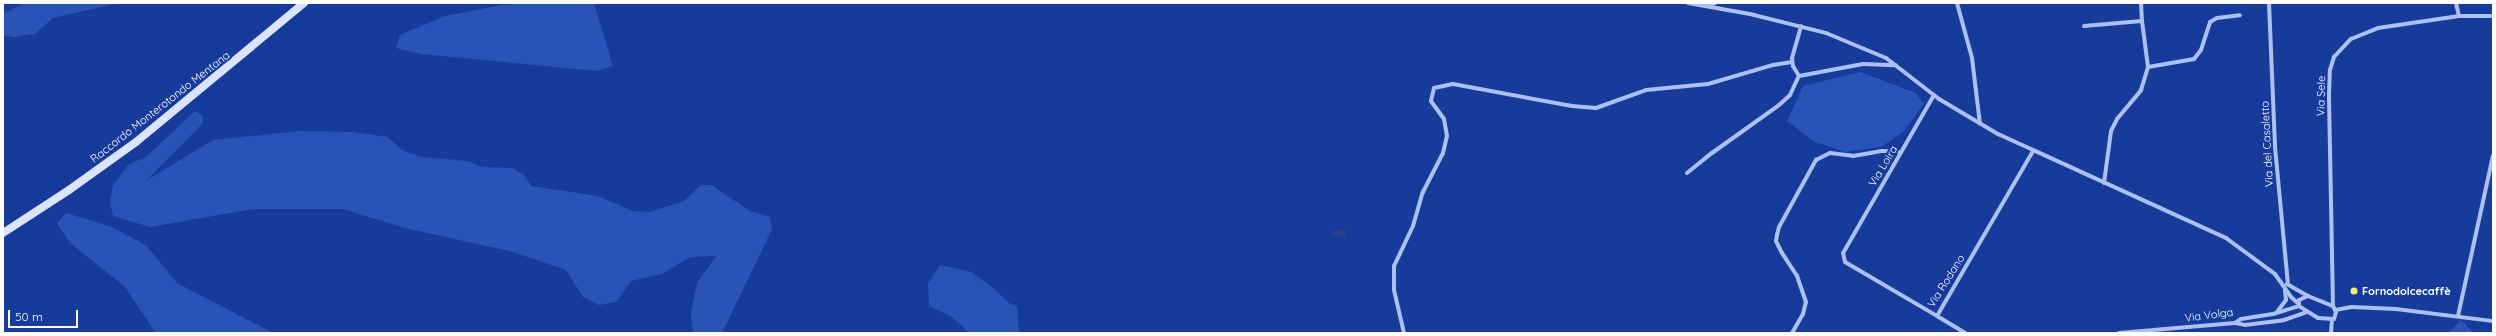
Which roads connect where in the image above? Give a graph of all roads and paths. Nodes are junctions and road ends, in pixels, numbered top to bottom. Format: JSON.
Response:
{"nodes":[{"id":1,"x":304,"y":3,"type":"edge"},
{"id":2,"x":1688,"y":3,"type":"edge"},
{"id":3,"x":1715,"y":3,"type":"edge"},
{"id":4,"x":1957,"y":3,"type":"edge"},
{"id":5,"x":2141,"y":3,"type":"edge"},
{"id":6,"x":2269,"y":3,"type":"edge"},
{"id":7,"x":2456,"y":3,"type":"edge"},
{"id":8,"x":1708,"y":7,"type":"junction"},
{"id":9,"x":2240,"y":15,"type":"dead end"},
{"id":10,"x":2459,"y":16,"type":"junction"},
{"id":11,"x":2493,"y":16,"type":"edge"},
{"id":12,"x":2142,"y":21,"type":"junction"},
{"id":13,"x":1801,"y":26,"type":"junction"},
{"id":14,"x":2084,"y":26,"type":"dead end"},
{"id":15,"x":1792,"y":62,"type":"junction"},
{"id":16,"x":1896,"y":66,"type":"junction"},
{"id":17,"x":2148,"y":67,"type":"junction"},
{"id":18,"x":1799,"y":76,"type":"junction"},
{"id":19,"x":1934,"y":95,"type":"junction"},
{"id":20,"x":1980,"y":124,"type":"junction"},
{"id":21,"x":2033,"y":151,"type":"junction"},
{"id":22,"x":1901,"y":152,"type":"junction"},
{"id":23,"x":2493,"y":156,"type":"edge"},
{"id":24,"x":1688,"y":173,"type":"dead end"},
{"id":25,"x":2104,"y":184,"type":"junction"},
{"id":26,"x":3,"y":232,"type":"edge"},
{"id":27,"x":1846,"y":245,"type":"joint"},
{"id":28,"x":2282,"y":282,"type":"junction"},
{"id":29,"x":2288,"y":284,"type":"junction"},
{"id":30,"x":2308,"y":296,"type":"junction"},
{"id":31,"x":2299,"y":304,"type":"junction"},
{"id":32,"x":2334,"y":308,"type":"junction"},
{"id":33,"x":2307,"y":312,"type":"junction"},
{"id":34,"x":2273,"y":314,"type":"junction"},
{"id":35,"x":1937,"y":316,"type":"junction"},
{"id":36,"x":2458,"y":316,"type":"junction"},
{"id":37,"x":2332,"y":320,"type":"junction"},
{"id":38,"x":2493,"y":321,"type":"edge"},
{"id":39,"x":2236,"y":323,"type":"junction"},
{"id":40,"x":1404,"y":333,"type":"edge"},
{"id":41,"x":1792,"y":333,"type":"edge"},
{"id":42,"x":1965,"y":333,"type":"edge"},
{"id":43,"x":2119,"y":333,"type":"edge"},
{"id":44,"x":2331,"y":333,"type":"edge"}],
"edges":[{"from":1,"to":26,"type":"main road","name":"Raccordo Monterotondo Mentana"},
{"from":2,"to":8,"type":"street"},
{"from":3,"to":8,"type":"street"},
{"from":4,"to":20,"type":"street"},
{"from":5,"to":12,"type":"street"},
{"from":6,"to":29,"type":"street","name":"Via del Casaletto"},
{"from":7,"to":10,"type":"street"},
{"from":8,"to":13,"type":"street"},
{"from":9,"to":17,"type":"street"},
{"from":10,"to":11,"type":"street","name":"Via Sele"},
{"from":10,"to":32,"type":"street","name":"Via Sele"},
{"from":12,"to":14,"type":"street"},
{"from":12,"to":17,"type":"street"},
{"from":13,"to":15,"type":"street"},
{"from":13,"to":16,"type":"street"},
{"from":15,"to":18,"type":"street"},
{"from":15,"to":40,"type":"street"},
{"from":16,"to":18,"type":"street"},
{"from":16,"to":19,"type":"street"},
{"from":17,"to":25,"type":"street"},
{"from":18,"to":24,"type":"street"},
{"from":19,"to":20,"type":"street"},
{"from":19,"to":22,"type":"street","name":"Via Loira"},
{"from":20,"to":21,"type":"street"},
{"from":21,"to":25,"type":"street"},
{"from":21,"to":35,"type":"street","name":"Via Rodano"},
{"from":22,"to":27,"type":"street","name":"Via Loira"},
{"from":22,"to":41,"type":"street"},
{"from":23,"to":36,"type":"street"},
{"from":25,"to":28,"type":"street"},
{"from":27,"to":35,"type":"street","name":"Via Rodano"},
{"from":28,"to":29,"type":"street"},
{"from":28,"to":31,"type":"street"},
{"from":28,"to":34,"type":"street"},
{"from":29,"to":30,"type":"street"},
{"from":30,"to":31,"type":"street","name":"Via Volga"},
{"from":30,"to":32,"type":"street"},
{"from":31,"to":33,"type":"street"},
{"from":31,"to":34,"type":"street","name":"Via Volga"},
{"from":32,"to":36,"type":"street"},
{"from":32,"to":37,"type":"street","name":"Via Sele"},
{"from":33,"to":37,"type":"street"},
{"from":33,"to":39,"type":"street"},
{"from":34,"to":39,"type":"street","name":"Via Volga"},
{"from":35,"to":42,"type":"street"},
{"from":36,"to":38,"type":"street"},
{"from":37,"to":44,"type":"street","name":"Via Sele"},
{"from":39,"to":43,"type":"street","name":"Via Volga"}]}
